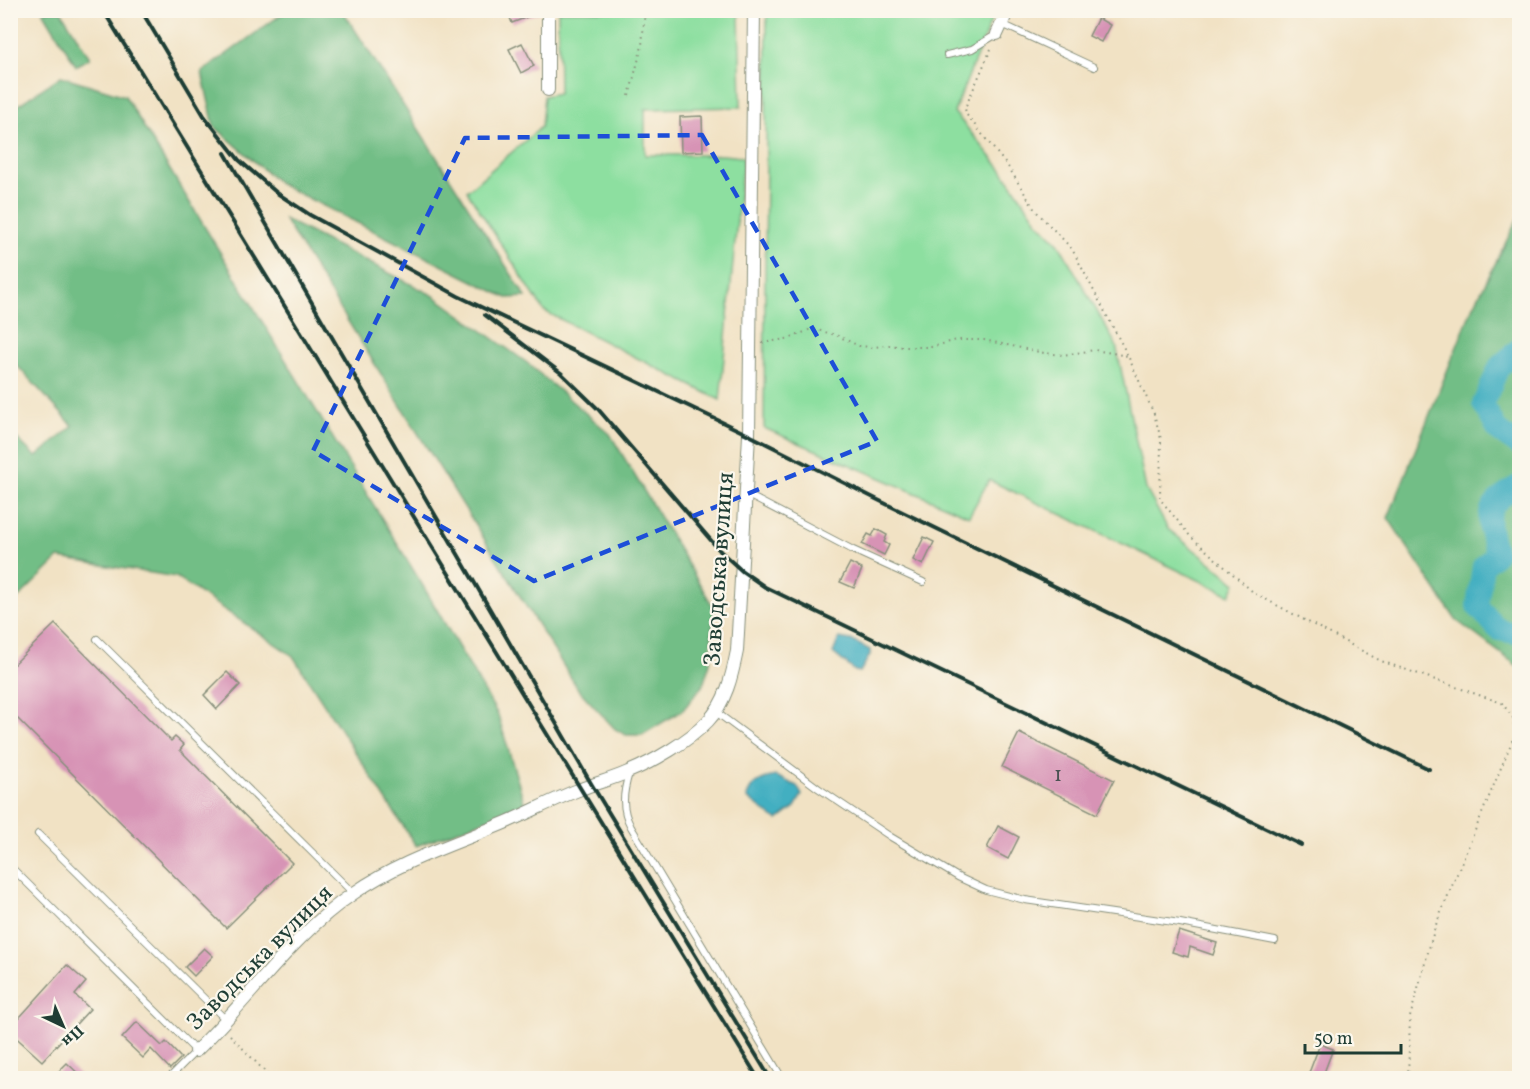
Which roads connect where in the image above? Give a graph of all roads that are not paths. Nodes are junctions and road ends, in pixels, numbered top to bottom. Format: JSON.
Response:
{"nodes":[{"id":1,"x":548,"y":10,"type":"edge"},
{"id":2,"x":754,"y":10,"type":"edge"},
{"id":3,"x":1008,"y":10,"type":"edge"},
{"id":4,"x":1000,"y":29,"type":"junction"},
{"id":5,"x":947,"y":55,"type":"dead end"},
{"id":6,"x":1094,"y":67,"type":"dead end"},
{"id":7,"x":548,"y":90,"type":"dead end"},
{"id":8,"x":746,"y":494,"type":"junction"},
{"id":9,"x":923,"y":582,"type":"dead end"},
{"id":10,"x":98,"y":639,"type":"dead end"},
{"id":11,"x":716,"y":712,"type":"junction"},
{"id":12,"x":629,"y":772,"type":"junction"},
{"id":13,"x":38,"y":834,"type":"dead end"},
{"id":14,"x":10,"y":866,"type":"edge"},
{"id":15,"x":353,"y":893,"type":"junction"},
{"id":16,"x":1275,"y":941,"type":"dead end"},
{"id":17,"x":224,"y":1024,"type":"junction"},
{"id":18,"x":196,"y":1050,"type":"junction"},
{"id":19,"x":170,"y":1078,"type":"edge"},
{"id":20,"x":782,"y":1078,"type":"edge"}],
"edges":[{"from":1,"to":7,"type":"street"},
{"from":2,"to":8,"type":"street","name":"Заводська вулиця"},
{"from":3,"to":4,"type":"street"},
{"from":4,"to":5,"type":"lane"},
{"from":4,"to":6,"type":"lane"},
{"from":8,"to":9,"type":"lane"},
{"from":8,"to":11,"type":"street","name":"Заводська вулиця"},
{"from":10,"to":15,"type":"lane"},
{"from":11,"to":12,"type":"street","name":"Заводська вулиця"},
{"from":11,"to":16,"type":"lane"},
{"from":12,"to":15,"type":"street","name":"Заводська вулиця"},
{"from":12,"to":20,"type":"lane"},
{"from":13,"to":17,"type":"lane"},
{"from":14,"to":18,"type":"lane"},
{"from":15,"to":17,"type":"street","name":"Заводська вулиця"},
{"from":17,"to":18,"type":"street","name":"Заводська вулиця"},
{"from":18,"to":19,"type":"lane"}]}
